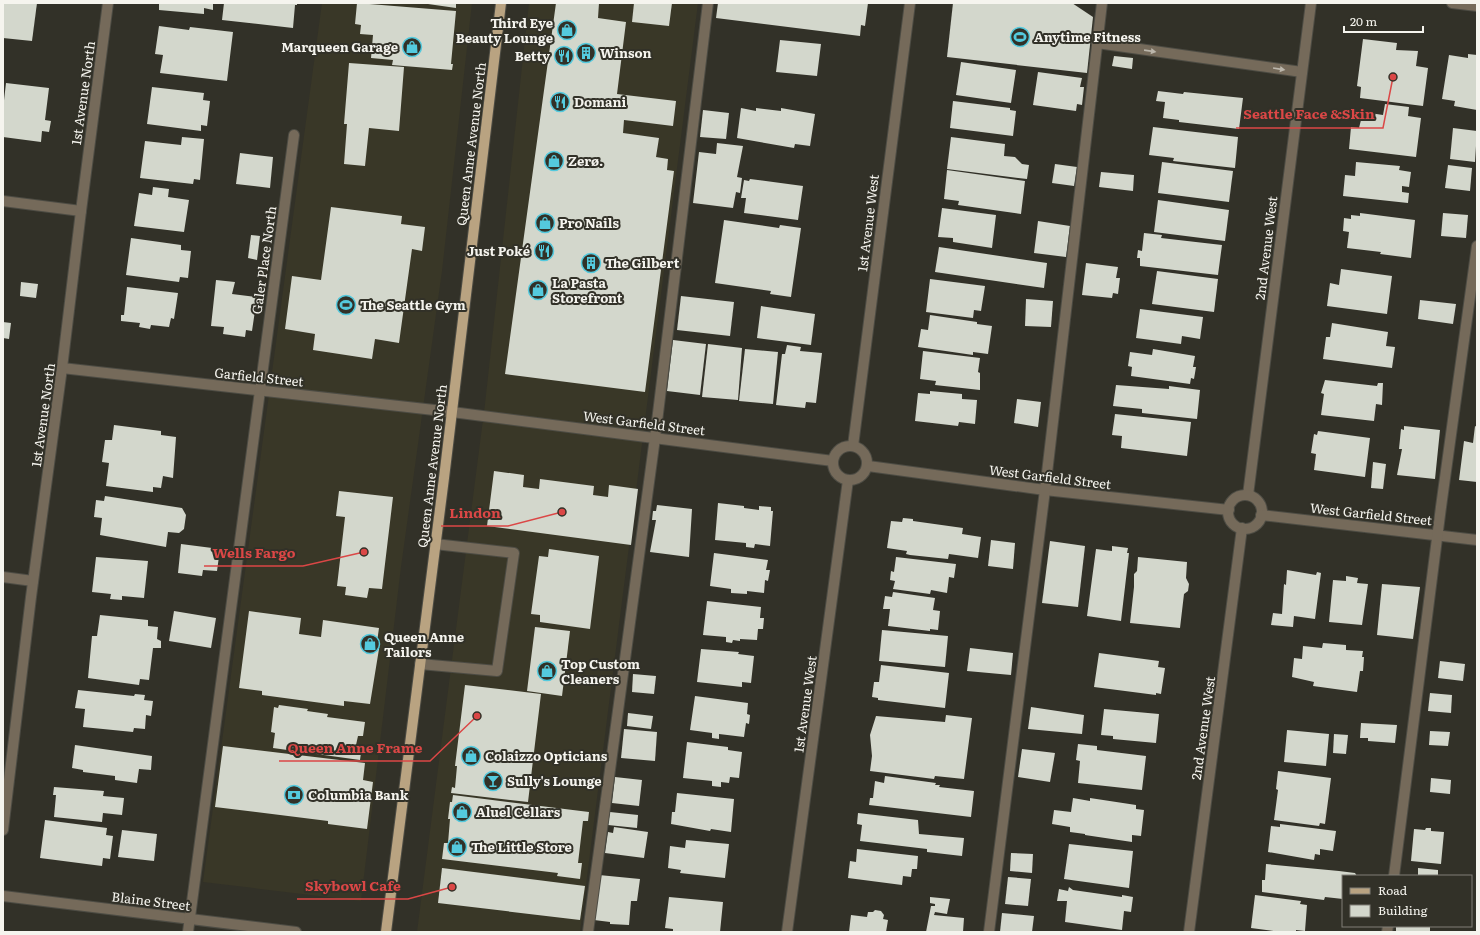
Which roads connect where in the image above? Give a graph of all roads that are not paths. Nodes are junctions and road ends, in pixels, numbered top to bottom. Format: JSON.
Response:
{"nodes":[{"id":1,"x":108,"y":3,"type":"edge"},
{"id":2,"x":501,"y":3,"type":"edge"},
{"id":3,"x":708,"y":3,"type":"edge"},
{"id":4,"x":910,"y":3,"type":"edge"},
{"id":5,"x":1102,"y":3,"type":"edge"},
{"id":6,"x":1311,"y":3,"type":"edge"},
{"id":7,"x":1452,"y":3,"type":"edge"},
{"id":8,"x":1477,"y":6,"type":"edge"},
{"id":9,"x":1097,"y":43,"type":"junction"},
{"id":10,"x":1302,"y":72,"type":"junction"},
{"id":11,"x":294,"y":135,"type":"dead end"},
{"id":12,"x":3,"y":200,"type":"edge"},
{"id":13,"x":81,"y":210,"type":"junction"},
{"id":14,"x":1477,"y":246,"type":"edge"},
{"id":15,"x":62,"y":368,"type":"junction"},
{"id":16,"x":259,"y":389,"type":"junction"},
{"id":17,"x":452,"y":412,"type":"junction"},
{"id":18,"x":655,"y":438,"type":"junction"},
{"id":19,"x":853,"y":446,"type":"junction"},
{"id":20,"x":833,"y":461,"type":"junction"},
{"id":21,"x":868,"y":466,"type":"junction"},
{"id":22,"x":848,"y":480,"type":"junction"},
{"id":23,"x":1045,"y":490,"type":"junction"},
{"id":24,"x":1248,"y":495,"type":"junction"},
{"id":25,"x":1229,"y":510,"type":"junction"},
{"id":26,"x":1261,"y":515,"type":"junction"},
{"id":27,"x":1242,"y":528,"type":"junction"},
{"id":28,"x":1438,"y":535,"type":"junction"},
{"id":29,"x":1477,"y":540,"type":"edge"},
{"id":30,"x":435,"y":544,"type":"junction"},
{"id":31,"x":3,"y":577,"type":"edge"},
{"id":32,"x":33,"y":581,"type":"junction"},
{"id":33,"x":420,"y":664,"type":"junction"},
{"id":34,"x":3,"y":830,"type":"edge"},
{"id":35,"x":1394,"y":875,"type":"edge"},
{"id":36,"x":3,"y":896,"type":"edge"},
{"id":37,"x":190,"y":919,"type":"junction"},
{"id":38,"x":188,"y":932,"type":"edge"},
{"id":39,"x":296,"y":932,"type":"edge"},
{"id":40,"x":386,"y":932,"type":"edge"},
{"id":41,"x":588,"y":932,"type":"edge"},
{"id":42,"x":787,"y":932,"type":"edge"},
{"id":43,"x":989,"y":932,"type":"edge"},
{"id":44,"x":1189,"y":932,"type":"edge"}],
"edges":[{"from":1,"to":13,"type":"street","name":"1st Avenue North"},
{"from":2,"to":17,"type":"main road","name":"Queen Anne Avenue North"},
{"from":3,"to":18,"type":"street"},
{"from":4,"to":19,"type":"street","name":"1st Avenue West"},
{"from":5,"to":9,"type":"street"},
{"from":6,"to":10,"type":"street","name":"2nd Avenue West"},
{"from":7,"to":8,"type":"street"},
{"from":9,"to":10,"type":"street","one_way":true},
{"from":9,"to":23,"type":"street"},
{"from":10,"to":24,"type":"street","name":"2nd Avenue West"},
{"from":11,"to":16,"type":"street","name":"Galer Place North"},
{"from":12,"to":13,"type":"street"},
{"from":13,"to":15,"type":"street","name":"1st Avenue North"},
{"from":14,"to":28,"type":"street"},
{"from":15,"to":16,"type":"street","name":"Garfield Street"},
{"from":15,"to":32,"type":"street","name":"1st Avenue North"},
{"from":16,"to":17,"type":"street","name":"Garfield Street"},
{"from":16,"to":37,"type":"street","name":"Galer Place North"},
{"from":17,"to":18,"type":"street","name":"West Garfield Street"},
{"from":17,"to":30,"type":"main road","name":"Queen Anne Avenue North"},
{"from":18,"to":20,"type":"street","name":"West Garfield Street"},
{"from":18,"to":41,"type":"street"},
{"from":19,"to":20,"type":"street"},
{"from":19,"to":21,"type":"street"},
{"from":20,"to":22,"type":"street"},
{"from":21,"to":22,"type":"street"},
{"from":21,"to":23,"type":"street","name":"West Garfield Street"},
{"from":22,"to":42,"type":"street","name":"1st Avenue West"},
{"from":23,"to":25,"type":"street","name":"West Garfield Street"},
{"from":23,"to":43,"type":"street"},
{"from":24,"to":25,"type":"street"},
{"from":24,"to":26,"type":"street"},
{"from":25,"to":27,"type":"street"},
{"from":26,"to":27,"type":"street"},
{"from":26,"to":28,"type":"street","name":"West Garfield Street"},
{"from":27,"to":44,"type":"street","name":"2nd Avenue West"},
{"from":28,"to":29,"type":"street","name":"West Garfield Street"},
{"from":28,"to":35,"type":"street"},
{"from":30,"to":33,"type":"main road","name":"Queen Anne Avenue North"},
{"from":30,"to":33,"type":"street"},
{"from":31,"to":32,"type":"street"},
{"from":32,"to":34,"type":"street","name":"1st Avenue North"},
{"from":33,"to":40,"type":"main road","name":"Queen Anne Avenue North"},
{"from":36,"to":37,"type":"street","name":"Blaine Street"},
{"from":37,"to":38,"type":"street","name":"Galer Place North"},
{"from":37,"to":39,"type":"street","name":"Blaine Street"}]}
